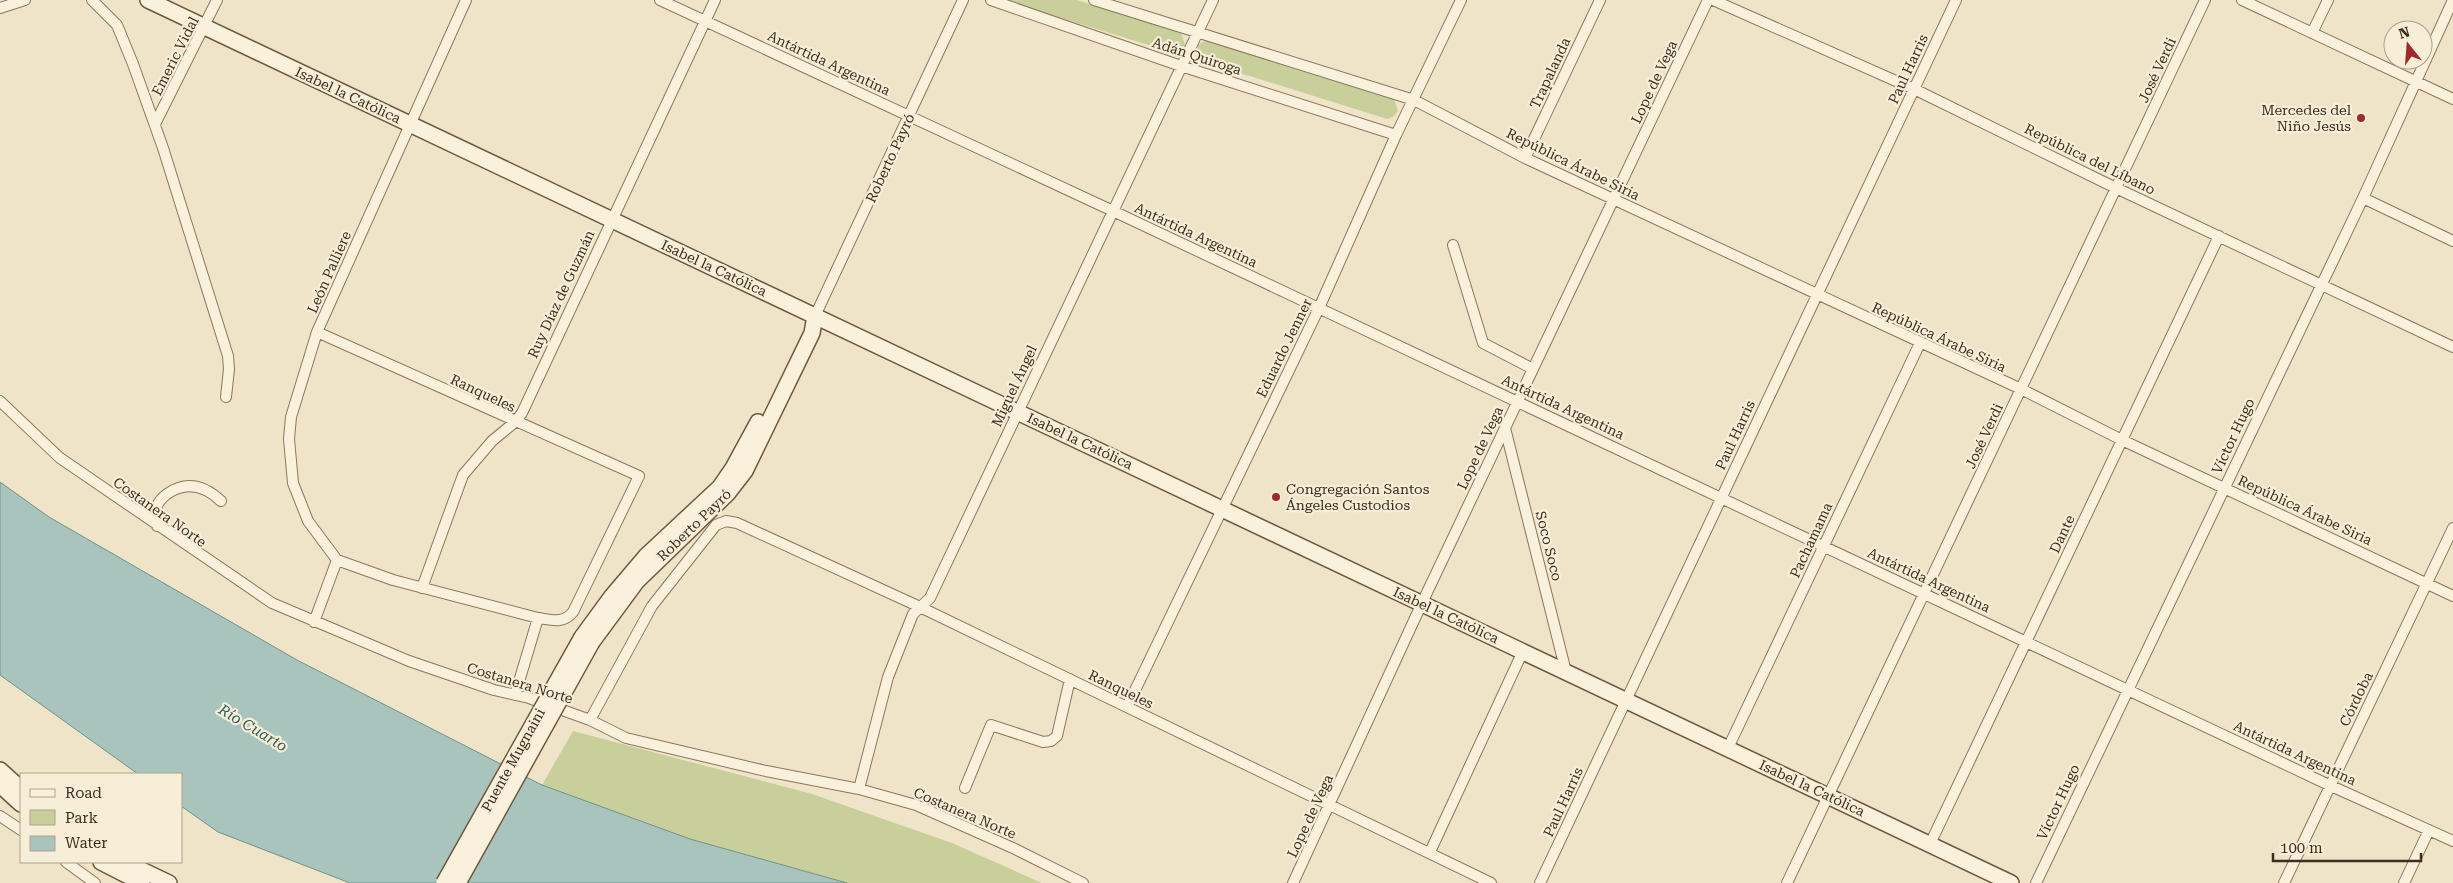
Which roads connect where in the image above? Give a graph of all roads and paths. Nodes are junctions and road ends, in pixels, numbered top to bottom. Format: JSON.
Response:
{"nodes":[{"id":1,"x":25,"y":0,"type":"edge"},
{"id":2,"x":92,"y":0,"type":"edge"},
{"id":3,"x":148,"y":0,"type":"edge"},
{"id":4,"x":218,"y":0,"type":"edge"},
{"id":5,"x":466,"y":0,"type":"edge"},
{"id":6,"x":660,"y":0,"type":"edge"},
{"id":7,"x":715,"y":0,"type":"edge"},
{"id":8,"x":963,"y":0,"type":"edge"},
{"id":9,"x":991,"y":0,"type":"edge"},
{"id":10,"x":1094,"y":0,"type":"edge"},
{"id":11,"x":1213,"y":0,"type":"edge"},
{"id":12,"x":1461,"y":0,"type":"edge"},
{"id":13,"x":1600,"y":0,"type":"edge"},
{"id":14,"x":1708,"y":0,"type":"edge"},
{"id":15,"x":1713,"y":0,"type":"edge"},
{"id":16,"x":1956,"y":0,"type":"edge"},
{"id":17,"x":2205,"y":0,"type":"edge"},
{"id":18,"x":2242,"y":0,"type":"edge"},
{"id":19,"x":2328,"y":0,"type":"edge"},
{"id":20,"x":2453,"y":0,"type":"edge"},
{"id":21,"x":1,"y":5,"type":"edge"},
{"id":22,"x":705,"y":21,"type":"junction"},
{"id":23,"x":205,"y":27,"type":"junction"},
{"id":24,"x":1198,"y":32,"type":"junction"},
{"id":25,"x":2312,"y":33,"type":"junction"},
{"id":26,"x":1181,"y":66,"type":"junction"},
{"id":27,"x":2416,"y":82,"type":"junction"},
{"id":28,"x":1914,"y":89,"type":"junction"},
{"id":29,"x":2453,"y":99,"type":"edge"},
{"id":30,"x":1414,"y":100,"type":"junction"},
{"id":31,"x":911,"y":116,"type":"junction"},
{"id":32,"x":155,"y":124,"type":"junction"},
{"id":33,"x":409,"y":124,"type":"junction"},
{"id":34,"x":1396,"y":135,"type":"junction"},
{"id":35,"x":1525,"y":158,"type":"junction"},
{"id":36,"x":2116,"y":188,"type":"junction"},
{"id":37,"x":2363,"y":198,"type":"junction"},
{"id":38,"x":1614,"y":199,"type":"junction"},
{"id":39,"x":1113,"y":211,"type":"junction"},
{"id":40,"x":611,"y":220,"type":"junction"},
{"id":41,"x":2219,"y":236,"type":"junction"},
{"id":42,"x":2453,"y":241,"type":"edge"},
{"id":43,"x":1453,"y":245,"type":"dead end"},
{"id":44,"x":2320,"y":285,"type":"junction"},
{"id":45,"x":1817,"y":295,"type":"junction"},
{"id":46,"x":1319,"y":308,"type":"junction"},
{"id":47,"x":815,"y":316,"type":"junction"},
{"id":48,"x":317,"y":332,"type":"junction"},
{"id":49,"x":1920,"y":343,"type":"junction"},
{"id":50,"x":2453,"y":347,"type":"edge"},
{"id":51,"x":1533,"y":369,"type":"junction"},
{"id":52,"x":2021,"y":390,"type":"junction"},
{"id":53,"x":226,"y":396,"type":"dead end"},
{"id":54,"x":0,"y":401,"type":"edge"},
{"id":55,"x":1518,"y":401,"type":"junction"},
{"id":56,"x":1017,"y":412,"type":"junction"},
{"id":57,"x":515,"y":422,"type":"junction"},
{"id":58,"x":1505,"y":428,"type":"junction"},
{"id":59,"x":2122,"y":440,"type":"junction"},
{"id":60,"x":2224,"y":487,"type":"junction"},
{"id":61,"x":1721,"y":497,"type":"junction"},
{"id":62,"x":221,"y":501,"type":"dead end"},
{"id":63,"x":1221,"y":508,"type":"junction"},
{"id":64,"x":157,"y":526,"type":"junction"},
{"id":65,"x":2453,"y":528,"type":"edge"},
{"id":66,"x":1824,"y":545,"type":"junction"},
{"id":67,"x":337,"y":560,"type":"junction"},
{"id":68,"x":2426,"y":583,"type":"junction"},
{"id":69,"x":422,"y":588,"type":"junction"},
{"id":70,"x":1924,"y":593,"type":"junction"},
{"id":71,"x":2453,"y":596,"type":"edge"},
{"id":72,"x":1422,"y":603,"type":"junction"},
{"id":73,"x":920,"y":607,"type":"junction"},
{"id":74,"x":538,"y":618,"type":"junction"},
{"id":75,"x":314,"y":622,"type":"junction"},
{"id":76,"x":587,"y":639,"type":"junction"},
{"id":77,"x":2026,"y":641,"type":"junction"},
{"id":78,"x":1523,"y":651,"type":"junction"},
{"id":79,"x":1566,"y":672,"type":"junction"},
{"id":80,"x":1070,"y":679,"type":"junction"},
{"id":81,"x":2127,"y":688,"type":"junction"},
{"id":82,"x":515,"y":695,"type":"junction"},
{"id":83,"x":1626,"y":700,"type":"junction"},
{"id":84,"x":1127,"y":707,"type":"junction"},
{"id":85,"x":590,"y":720,"type":"junction"},
{"id":86,"x":1728,"y":748,"type":"junction"},
{"id":87,"x":0,"y":770,"type":"edge"},
{"id":88,"x":0,"y":785,"type":"edge"},
{"id":89,"x":2329,"y":785,"type":"junction"},
{"id":90,"x":20,"y":788,"type":"edge"},
{"id":91,"x":965,"y":788,"type":"dead end"},
{"id":92,"x":859,"y":789,"type":"junction"},
{"id":93,"x":1828,"y":796,"type":"junction"},
{"id":94,"x":20,"y":803,"type":"edge"},
{"id":95,"x":1331,"y":805,"type":"junction"},
{"id":96,"x":0,"y":816,"type":"edge"},
{"id":97,"x":20,"y":829,"type":"edge"},
{"id":98,"x":2429,"y":830,"type":"junction"},
{"id":99,"x":2453,"y":841,"type":"edge"},
{"id":100,"x":1930,"y":844,"type":"junction"},
{"id":101,"x":1430,"y":852,"type":"junction"},
{"id":102,"x":67,"y":863,"type":"edge"},
{"id":103,"x":103,"y":863,"type":"edge"},
{"id":104,"x":127,"y":863,"type":"edge"},
{"id":105,"x":95,"y":883,"type":"edge"},
{"id":106,"x":142,"y":883,"type":"edge"},
{"id":107,"x":169,"y":883,"type":"edge"},
{"id":108,"x":444,"y":883,"type":"edge"},
{"id":109,"x":458,"y":883,"type":"edge"},
{"id":110,"x":1083,"y":883,"type":"edge"},
{"id":111,"x":1293,"y":883,"type":"edge"},
{"id":112,"x":1491,"y":883,"type":"edge"},
{"id":113,"x":1540,"y":883,"type":"edge"},
{"id":114,"x":1787,"y":883,"type":"edge"},
{"id":115,"x":2011,"y":883,"type":"edge"},
{"id":116,"x":2036,"y":883,"type":"edge"},
{"id":117,"x":2284,"y":883,"type":"edge"},
{"id":118,"x":2404,"y":883,"type":"edge"}],
"edges":[{"from":1,"to":21,"type":"street"},
{"from":2,"to":32,"type":"street"},
{"from":3,"to":23,"type":"main road","name":"Isabel la Católica"},
{"from":4,"to":23,"type":"street","name":"Emeric Vidal"},
{"from":5,"to":33,"type":"street","name":"León Palliere"},
{"from":6,"to":22,"type":"street","name":"Antártida Argentina"},
{"from":7,"to":22,"type":"street","name":"Ruy Díaz de Guzmán"},
{"from":8,"to":31,"type":"street","name":"Roberto Payró"},
{"from":9,"to":26,"type":"street","name":"Adán Quiroga"},
{"from":10,"to":24,"type":"street","name":"Adán Quiroga"},
{"from":11,"to":24,"type":"street","name":"Miguel Ángel"},
{"from":12,"to":30,"type":"street","name":"Eduardo Jenner"},
{"from":13,"to":35,"type":"street","name":"Trapalanda"},
{"from":14,"to":38,"type":"street","name":"Lope de Vega"},
{"from":15,"to":28,"type":"street","name":"República del Líbano"},
{"from":16,"to":28,"type":"street","name":"Paul Harris"},
{"from":17,"to":36,"type":"street","name":"José Verdi"},
{"from":18,"to":25,"type":"street"},
{"from":19,"to":25,"type":"street"},
{"from":20,"to":27,"type":"street","name":"Víctor Hugo"},
{"from":22,"to":31,"type":"street","name":"Antártida Argentina"},
{"from":22,"to":40,"type":"street","name":"Ruy Díaz de Guzmán"},
{"from":23,"to":32,"type":"street","name":"Emeric Vidal"},
{"from":23,"to":33,"type":"main road","name":"Isabel la Católica"},
{"from":24,"to":26,"type":"street","name":"Miguel Ángel"},
{"from":24,"to":30,"type":"street","name":"Adán Quiroga"},
{"from":25,"to":27,"type":"street"},
{"from":26,"to":34,"type":"street","name":"Adán Quiroga"},
{"from":26,"to":39,"type":"street","name":"Miguel Ángel"},
{"from":27,"to":29,"type":"street"},
{"from":27,"to":37,"type":"street","name":"Víctor Hugo"},
{"from":28,"to":36,"type":"street","name":"República del Líbano"},
{"from":28,"to":45,"type":"street","name":"Paul Harris"},
{"from":30,"to":34,"type":"street","name":"Eduardo Jenner"},
{"from":30,"to":35,"type":"street","name":"República Árabe Siria"},
{"from":31,"to":39,"type":"street","name":"Antártida Argentina"},
{"from":31,"to":47,"type":"street","name":"Roberto Payró"},
{"from":32,"to":53,"type":"street"},
{"from":33,"to":40,"type":"main road","name":"Isabel la Católica"},
{"from":33,"to":48,"type":"street","name":"León Palliere"},
{"from":34,"to":46,"type":"street","name":"Eduardo Jenner"},
{"from":35,"to":38,"type":"street","name":"República Árabe Siria"},
{"from":36,"to":41,"type":"street","name":"República del Líbano"},
{"from":36,"to":52,"type":"street","name":"José Verdi"},
{"from":37,"to":42,"type":"street"},
{"from":37,"to":44,"type":"street","name":"Víctor Hugo"},
{"from":38,"to":45,"type":"street","name":"República Árabe Siria"},
{"from":38,"to":51,"type":"street","name":"Lope de Vega"},
{"from":39,"to":46,"type":"street","name":"Antártida Argentina"},
{"from":39,"to":56,"type":"street","name":"Miguel Ángel"},
{"from":40,"to":47,"type":"main road","name":"Isabel la Católica"},
{"from":40,"to":57,"type":"street","name":"Ruy Díaz de Guzmán"},
{"from":41,"to":44,"type":"street","name":"República del Líbano"},
{"from":41,"to":59,"type":"street","name":"Dante"},
{"from":43,"to":51,"type":"street"},
{"from":44,"to":50,"type":"street","name":"República del Líbano"},
{"from":44,"to":60,"type":"street","name":"Víctor Hugo"},
{"from":45,"to":49,"type":"street","name":"República Árabe Siria"},
{"from":45,"to":61,"type":"street","name":"Paul Harris"},
{"from":46,"to":55,"type":"street","name":"Antártida Argentina"},
{"from":46,"to":63,"type":"street","name":"Eduardo Jenner"},
{"from":47,"to":56,"type":"main road","name":"Isabel la Católica"},
{"from":47,"to":76,"type":"main road","name":"Roberto Payró"},
{"from":48,"to":57,"type":"street","name":"Ranqueles"},
{"from":48,"to":67,"type":"street","name":"León Palliere"},
{"from":49,"to":52,"type":"street","name":"República Árabe Siria"},
{"from":49,"to":66,"type":"street","name":"Pachamama"},
{"from":51,"to":55,"type":"street","name":"Lope de Vega"},
{"from":52,"to":59,"type":"street","name":"República Árabe Siria"},
{"from":52,"to":70,"type":"street","name":"José Verdi"},
{"from":54,"to":64,"type":"street","name":"Costanera Norte"},
{"from":55,"to":58,"type":"street","name":"Lope de Vega"},
{"from":55,"to":61,"type":"street","name":"Antártida Argentina"},
{"from":56,"to":63,"type":"main road","name":"Isabel la Católica"},
{"from":56,"to":73,"type":"street","name":"Miguel Ángel"},
{"from":57,"to":69,"type":"street","name":"Ruy Díaz de Guzmán"},
{"from":57,"to":74,"type":"street","name":"Ranqueles"},
{"from":58,"to":72,"type":"street","name":"Lope de Vega"},
{"from":58,"to":79,"type":"street","name":"Soco Soco"},
{"from":59,"to":60,"type":"street","name":"República Árabe Siria"},
{"from":59,"to":77,"type":"street","name":"Dante"},
{"from":60,"to":68,"type":"street","name":"República Árabe Siria"},
{"from":60,"to":81,"type":"street","name":"Víctor Hugo"},
{"from":61,"to":66,"type":"street","name":"Antártida Argentina"},
{"from":61,"to":83,"type":"street","name":"Paul Harris"},
{"from":62,"to":64,"type":"street"},
{"from":63,"to":72,"type":"main road","name":"Isabel la Católica"},
{"from":63,"to":84,"type":"street","name":"Eduardo Jenner"},
{"from":64,"to":75,"type":"street","name":"Costanera Norte"},
{"from":65,"to":68,"type":"street","name":"Córdoba"},
{"from":66,"to":70,"type":"street","name":"Antártida Argentina"},
{"from":66,"to":86,"type":"street","name":"Pachamama"},
{"from":67,"to":69,"type":"street"},
{"from":67,"to":75,"type":"street"},
{"from":68,"to":71,"type":"street","name":"República Árabe Siria"},
{"from":68,"to":89,"type":"street","name":"Córdoba"},
{"from":69,"to":74,"type":"street"},
{"from":70,"to":77,"type":"street","name":"Antártida Argentina"},
{"from":70,"to":93,"type":"street","name":"José Verdi"},
{"from":72,"to":78,"type":"main road","name":"Isabel la Católica"},
{"from":72,"to":95,"type":"street","name":"Lope de Vega"},
{"from":73,"to":80,"type":"street","name":"Ranqueles"},
{"from":73,"to":85,"type":"street","name":"Ranqueles"},
{"from":73,"to":92,"type":"street","name":"Miguel Ángel"},
{"from":74,"to":82,"type":"street"},
{"from":75,"to":82,"type":"street","name":"Costanera Norte"},
{"from":76,"to":108,"type":"main road","name":"Puente Mugnaini","bridge":true},
{"from":76,"to":109,"type":"main road","name":"Puente Mugnaini","bridge":true},
{"from":77,"to":81,"type":"street","name":"Antártida Argentina"},
{"from":77,"to":100,"type":"street","name":"Dante"},
{"from":78,"to":79,"type":"main road","name":"Isabel la Católica"},
{"from":78,"to":101,"type":"street"},
{"from":79,"to":83,"type":"main road","name":"Isabel la Católica"},
{"from":80,"to":84,"type":"street","name":"Ranqueles"},
{"from":80,"to":91,"type":"street"},
{"from":81,"to":89,"type":"street","name":"Antártida Argentina"},
{"from":81,"to":116,"type":"street","name":"Víctor Hugo"},
{"from":82,"to":85,"type":"street","name":"Costanera Norte"},
{"from":83,"to":86,"type":"main road","name":"Isabel la Católica"},
{"from":83,"to":113,"type":"street","name":"Paul Harris"},
{"from":84,"to":95,"type":"street","name":"Ranqueles"},
{"from":85,"to":92,"type":"street","name":"Costanera Norte"},
{"from":86,"to":93,"type":"main road","name":"Isabel la Católica"},
{"from":87,"to":90,"type":"main road"},
{"from":88,"to":94,"type":"main road"},
{"from":89,"to":98,"type":"street","name":"Antártida Argentina"},
{"from":89,"to":117,"type":"street","name":"Córdoba"},
{"from":92,"to":110,"type":"street","name":"Costanera Norte"},
{"from":93,"to":100,"type":"main road","name":"Isabel la Católica"},
{"from":93,"to":114,"type":"street","name":"José Verdi"},
{"from":95,"to":101,"type":"street","name":"Ranqueles"},
{"from":95,"to":111,"type":"street","name":"Lope de Vega"},
{"from":96,"to":97,"type":"street"},
{"from":98,"to":99,"type":"street","name":"Antártida Argentina"},
{"from":98,"to":118,"type":"street"},
{"from":100,"to":115,"type":"main road","name":"Isabel la Católica"},
{"from":101,"to":112,"type":"street","name":"Ranqueles"},
{"from":102,"to":105,"type":"street"},
{"from":103,"to":106,"type":"main road"},
{"from":104,"to":107,"type":"main road"}]}
